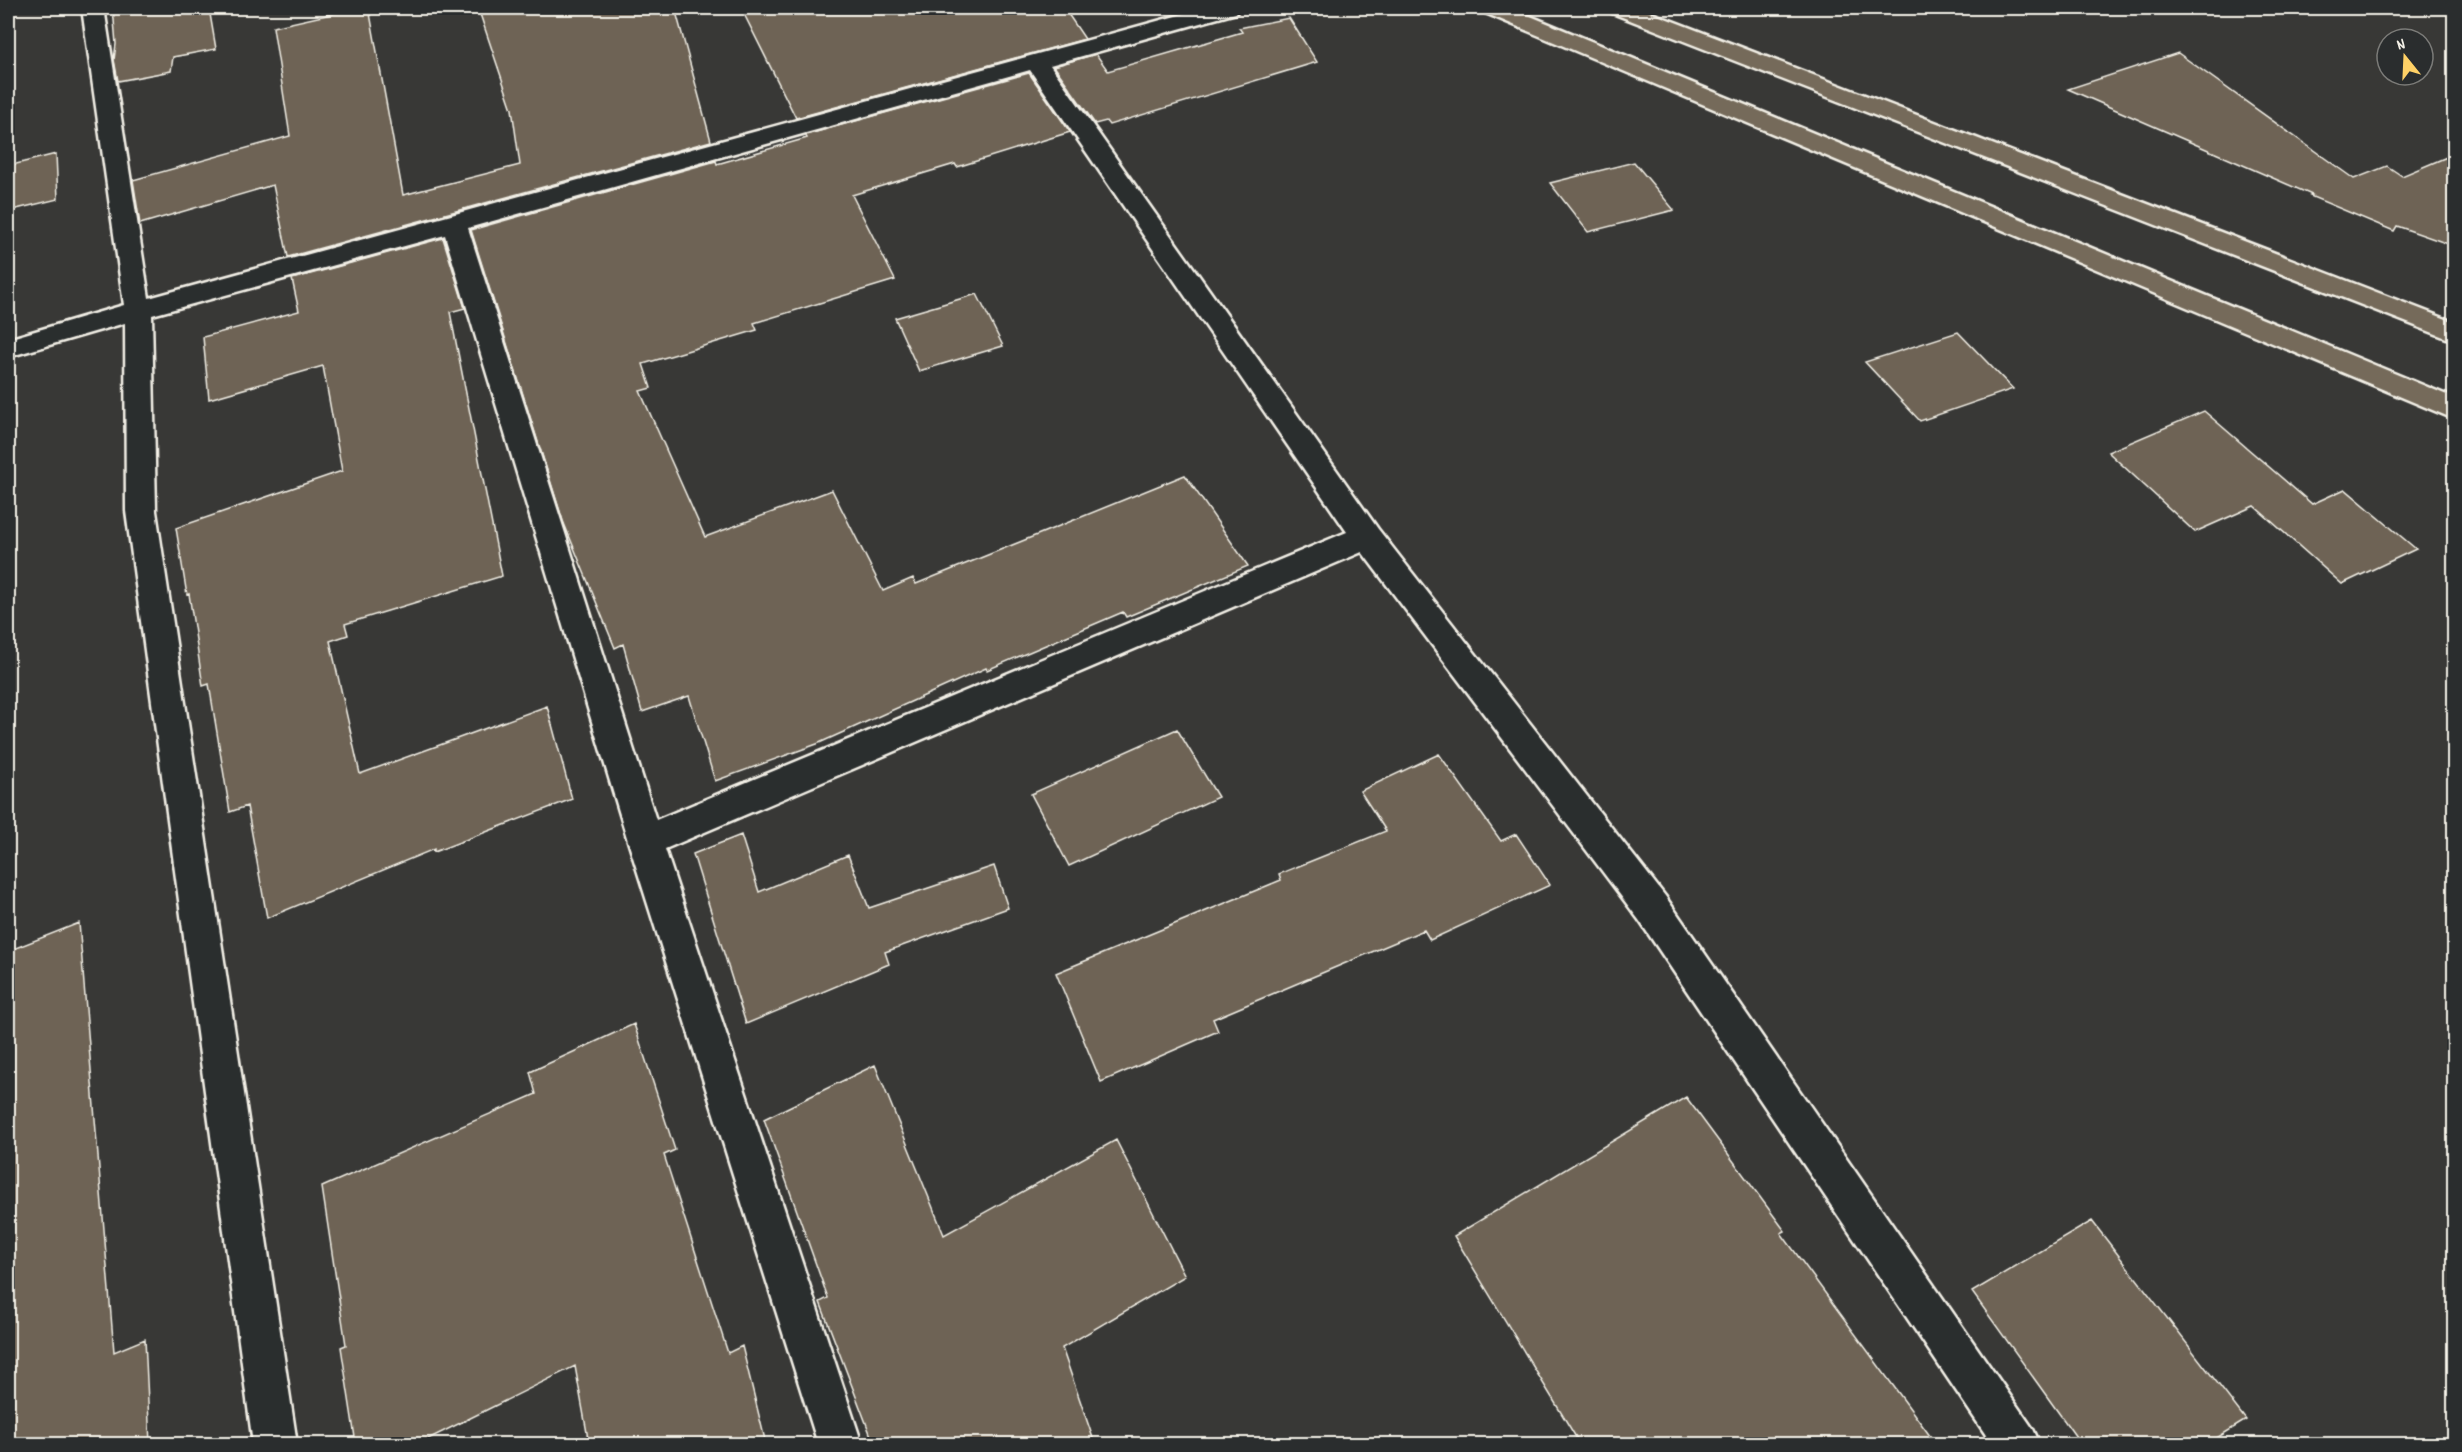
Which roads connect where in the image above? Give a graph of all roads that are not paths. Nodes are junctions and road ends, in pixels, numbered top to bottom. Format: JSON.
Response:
{"nodes":[{"id":1,"x":93,"y":8,"type":"edge"},
{"id":2,"x":1228,"y":8,"type":"edge"},
{"id":3,"x":1493,"y":8,"type":"edge"},
{"id":4,"x":1620,"y":8,"type":"edge"},
{"id":5,"x":1036,"y":62,"type":"junction"},
{"id":6,"x":454,"y":224,"type":"junction"},
{"id":7,"x":138,"y":310,"type":"junction"},
{"id":8,"x":2454,"y":332,"type":"edge"},
{"id":9,"x":8,"y":348,"type":"edge"},
{"id":10,"x":2454,"y":409,"type":"edge"},
{"id":11,"x":1367,"y":537,"type":"junction"},
{"id":12,"x":645,"y":841,"type":"junction"},
{"id":13,"x":275,"y":1444,"type":"edge"},
{"id":14,"x":840,"y":1444,"type":"edge"},
{"id":15,"x":2018,"y":1444,"type":"edge"}],
"edges":[{"from":1,"to":7,"type":"street"},
{"from":2,"to":5,"type":"street"},
{"from":3,"to":10,"type":"highway"},
{"from":4,"to":8,"type":"highway"},
{"from":5,"to":6,"type":"street"},
{"from":5,"to":11,"type":"street"},
{"from":6,"to":7,"type":"street"},
{"from":6,"to":12,"type":"street"},
{"from":7,"to":9,"type":"street"},
{"from":7,"to":13,"type":"street"},
{"from":11,"to":12,"type":"street"},
{"from":11,"to":15,"type":"street"},
{"from":12,"to":14,"type":"street"}]}
